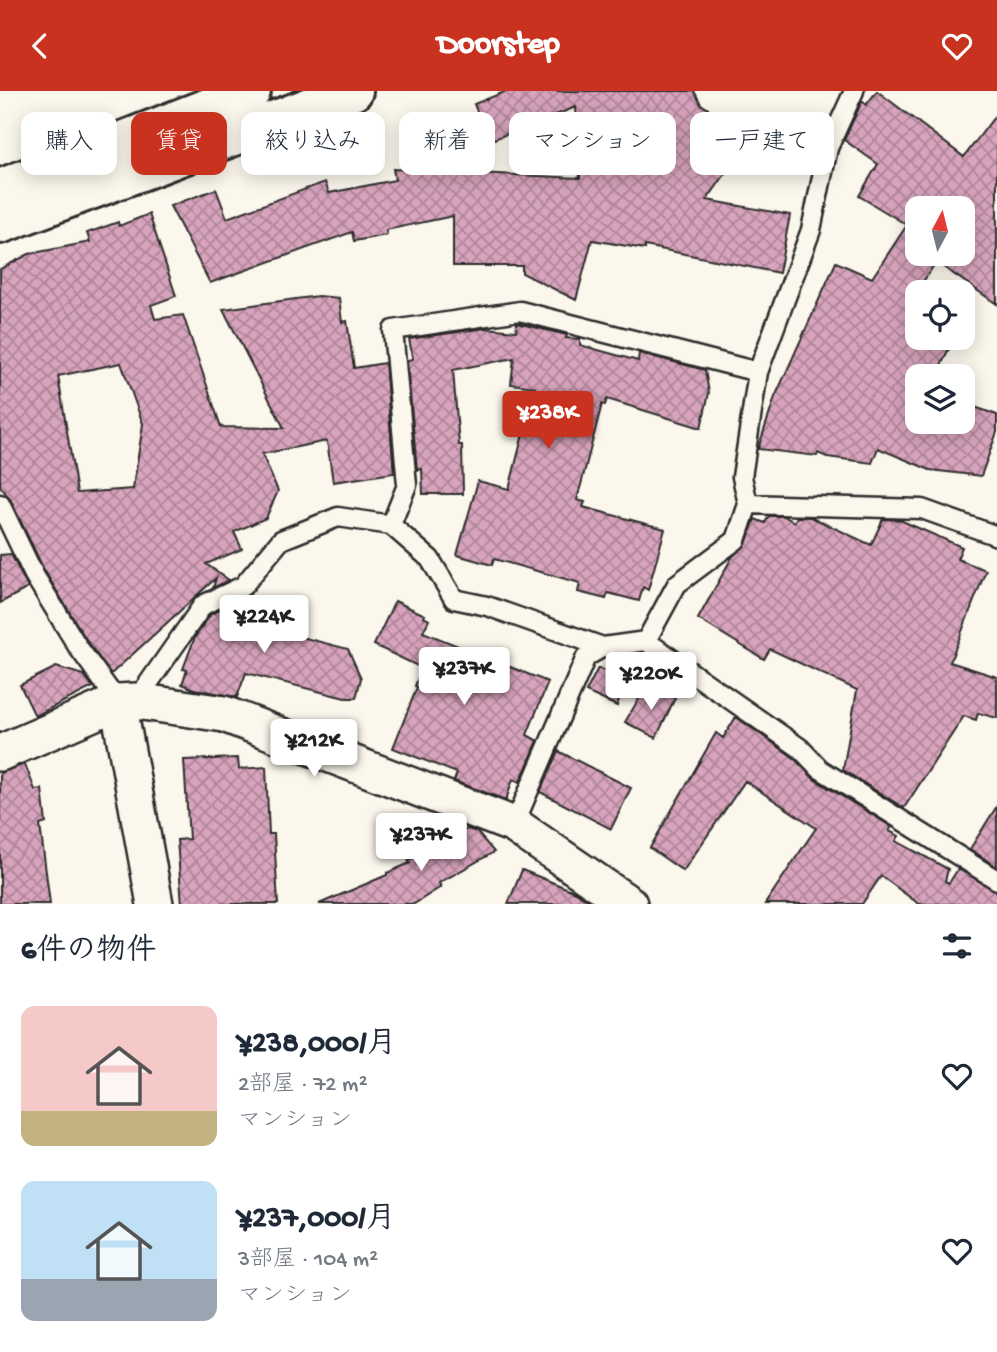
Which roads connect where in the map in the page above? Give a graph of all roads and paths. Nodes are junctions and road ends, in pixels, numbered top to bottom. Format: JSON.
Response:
{"nodes":[{"id":1,"x":251,"y":91,"type":"edge"},
{"id":2,"x":353,"y":91,"type":"edge"},
{"id":3,"x":854,"y":91,"type":"edge"},
{"id":4,"x":196,"y":98,"type":"edge"},
{"id":5,"x":0,"y":189,"type":"edge"},
{"id":6,"x":0,"y":224,"type":"edge"},
{"id":7,"x":758,"y":372,"type":"junction"},
{"id":8,"x":0,"y":504,"type":"edge"},
{"id":9,"x":748,"y":504,"type":"junction"},
{"id":10,"x":391,"y":525,"type":"junction"},
{"id":11,"x":997,"y":536,"type":"edge"},
{"id":12,"x":646,"y":641,"type":"junction"},
{"id":13,"x":603,"y":647,"type":"junction"},
{"id":14,"x":127,"y":701,"type":"junction"},
{"id":15,"x":0,"y":753,"type":"edge"},
{"id":16,"x":513,"y":825,"type":"junction"},
{"id":17,"x":997,"y":880,"type":"edge"},
{"id":18,"x":155,"y":904,"type":"edge"},
{"id":19,"x":629,"y":904,"type":"edge"}],
"edges":[{"from":1,"to":4,"type":"highway"},
{"from":2,"to":6,"type":"highway"},
{"from":3,"to":7,"type":"lane"},
{"from":4,"to":5,"type":"highway"},
{"from":7,"to":9,"type":"lane"},
{"from":7,"to":10,"type":"lane"},
{"from":8,"to":14,"type":"lane"},
{"from":9,"to":11,"type":"lane"},
{"from":9,"to":12,"type":"lane"},
{"from":10,"to":13,"type":"lane"},
{"from":10,"to":14,"type":"lane"},
{"from":12,"to":13,"type":"lane"},
{"from":12,"to":17,"type":"lane"},
{"from":13,"to":16,"type":"lane"},
{"from":14,"to":15,"type":"street"},
{"from":14,"to":16,"type":"street"},
{"from":14,"to":18,"type":"street"},
{"from":16,"to":19,"type":"street"}]}
